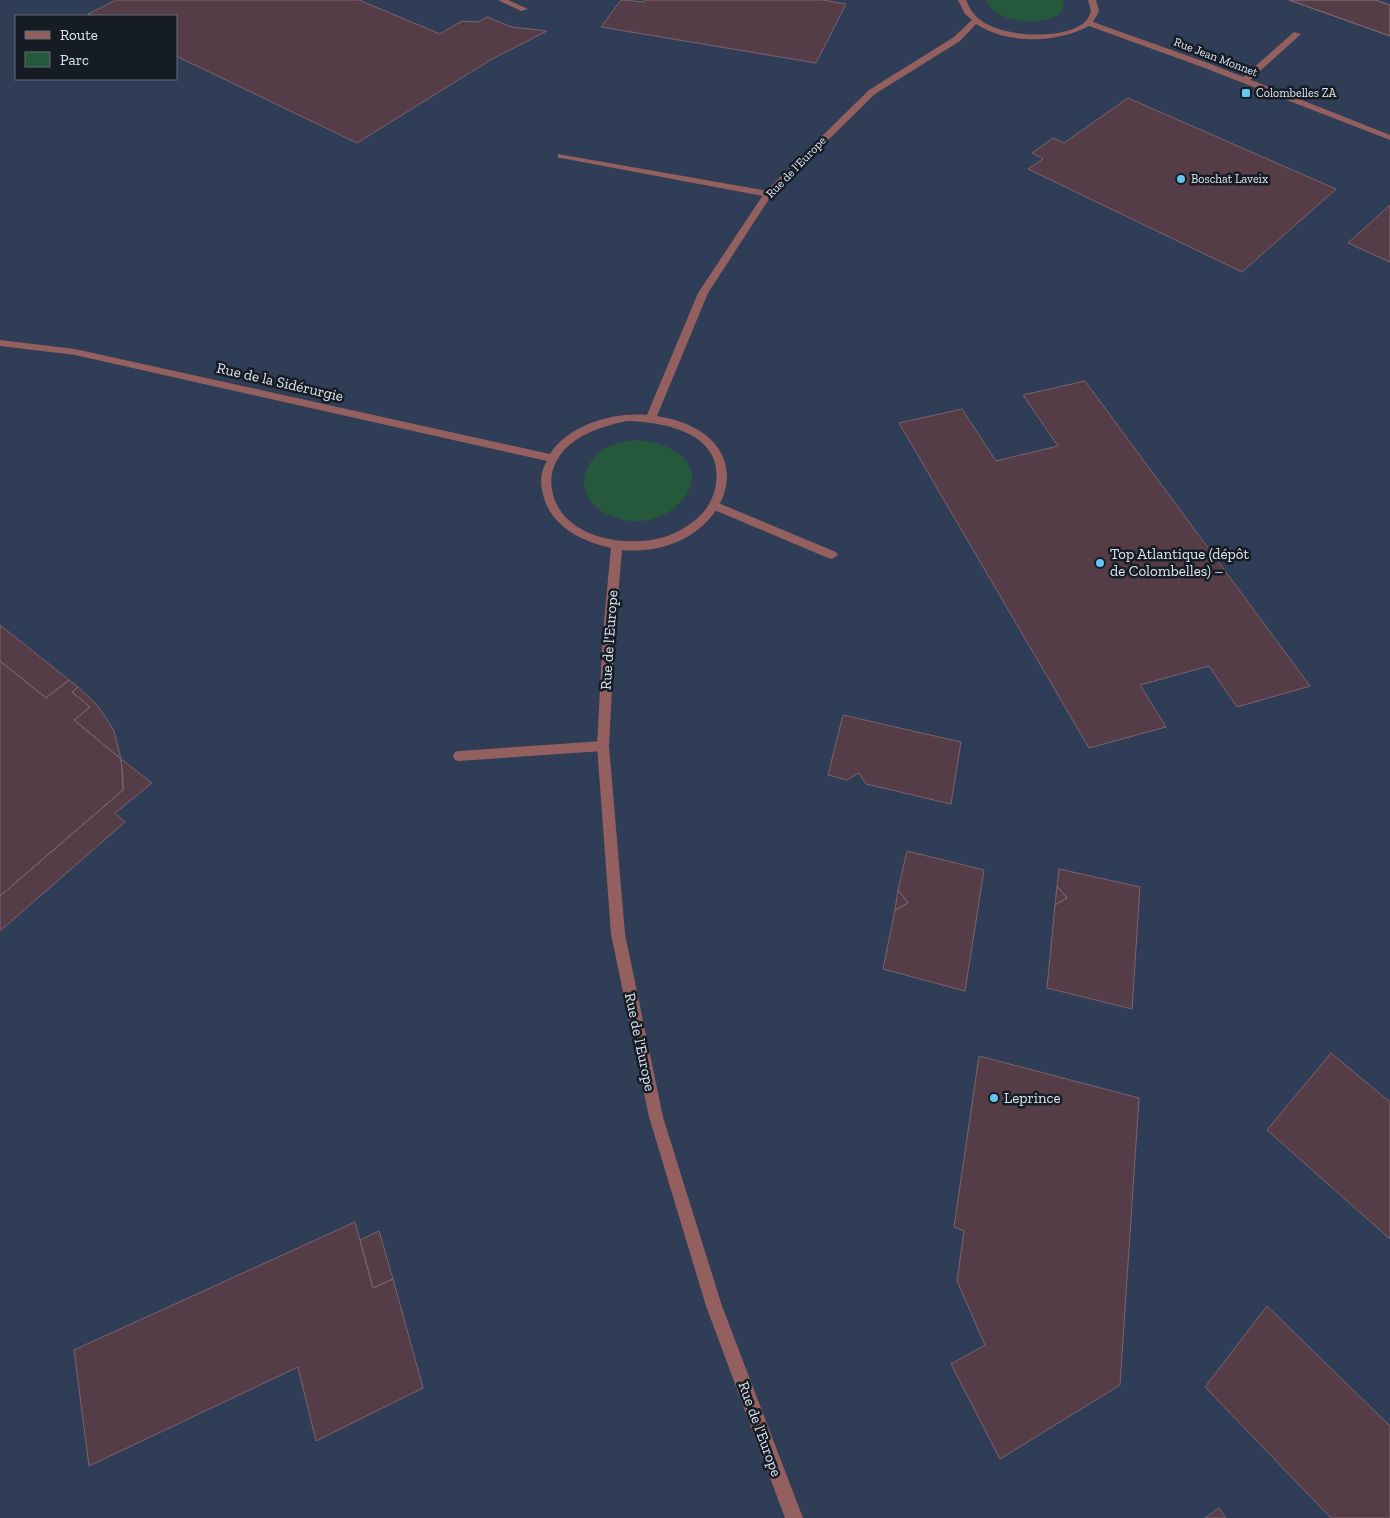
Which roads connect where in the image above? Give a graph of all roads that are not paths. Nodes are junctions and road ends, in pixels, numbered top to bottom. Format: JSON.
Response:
{"nodes":[{"id":1,"x":502,"y":0,"type":"edge"},
{"id":2,"x":962,"y":0,"type":"edge"},
{"id":3,"x":1092,"y":0,"type":"edge"},
{"id":4,"x":524,"y":9,"type":"dead end"},
{"id":5,"x":976,"y":20,"type":"junction"},
{"id":6,"x":1089,"y":23,"type":"junction"},
{"id":7,"x":1297,"y":34,"type":"dead end"},
{"id":8,"x":1244,"y":80,"type":"junction"},
{"id":9,"x":1390,"y":138,"type":"edge"},
{"id":10,"x":561,"y":156,"type":"dead end"},
{"id":11,"x":768,"y":194,"type":"junction"},
{"id":12,"x":0,"y":343,"type":"edge"},
{"id":13,"x":651,"y":418,"type":"junction"},
{"id":14,"x":552,"y":458,"type":"junction"},
{"id":15,"x":716,"y":506,"type":"junction"},
{"id":16,"x":617,"y":545,"type":"junction"},
{"id":17,"x":832,"y":555,"type":"dead end"},
{"id":18,"x":603,"y":746,"type":"junction"},
{"id":19,"x":459,"y":756,"type":"dead end"},
{"id":20,"x":794,"y":1518,"type":"edge"}],
"edges":[{"from":1,"to":4,"type":"street"},
{"from":2,"to":5,"type":"street"},
{"from":3,"to":6,"type":"street"},
{"from":5,"to":6,"type":"street"},
{"from":5,"to":11,"type":"street","name":"Rue de l'Europe"},
{"from":6,"to":8,"type":"street","name":"Rue Jean Monnet"},
{"from":7,"to":8,"type":"street"},
{"from":8,"to":9,"type":"street","name":"Rue Jean Monnet"},
{"from":10,"to":11,"type":"street"},
{"from":11,"to":13,"type":"street","name":"Rue de l'Europe"},
{"from":12,"to":14,"type":"street","name":"Rue de la Sidérurgie"},
{"from":13,"to":14,"type":"street"},
{"from":13,"to":15,"type":"street"},
{"from":14,"to":16,"type":"street"},
{"from":15,"to":16,"type":"street"},
{"from":15,"to":17,"type":"street"},
{"from":16,"to":18,"type":"street","name":"Rue de l'Europe"},
{"from":18,"to":19,"type":"street"},
{"from":18,"to":20,"type":"street","name":"Rue de l'Europe"}]}
